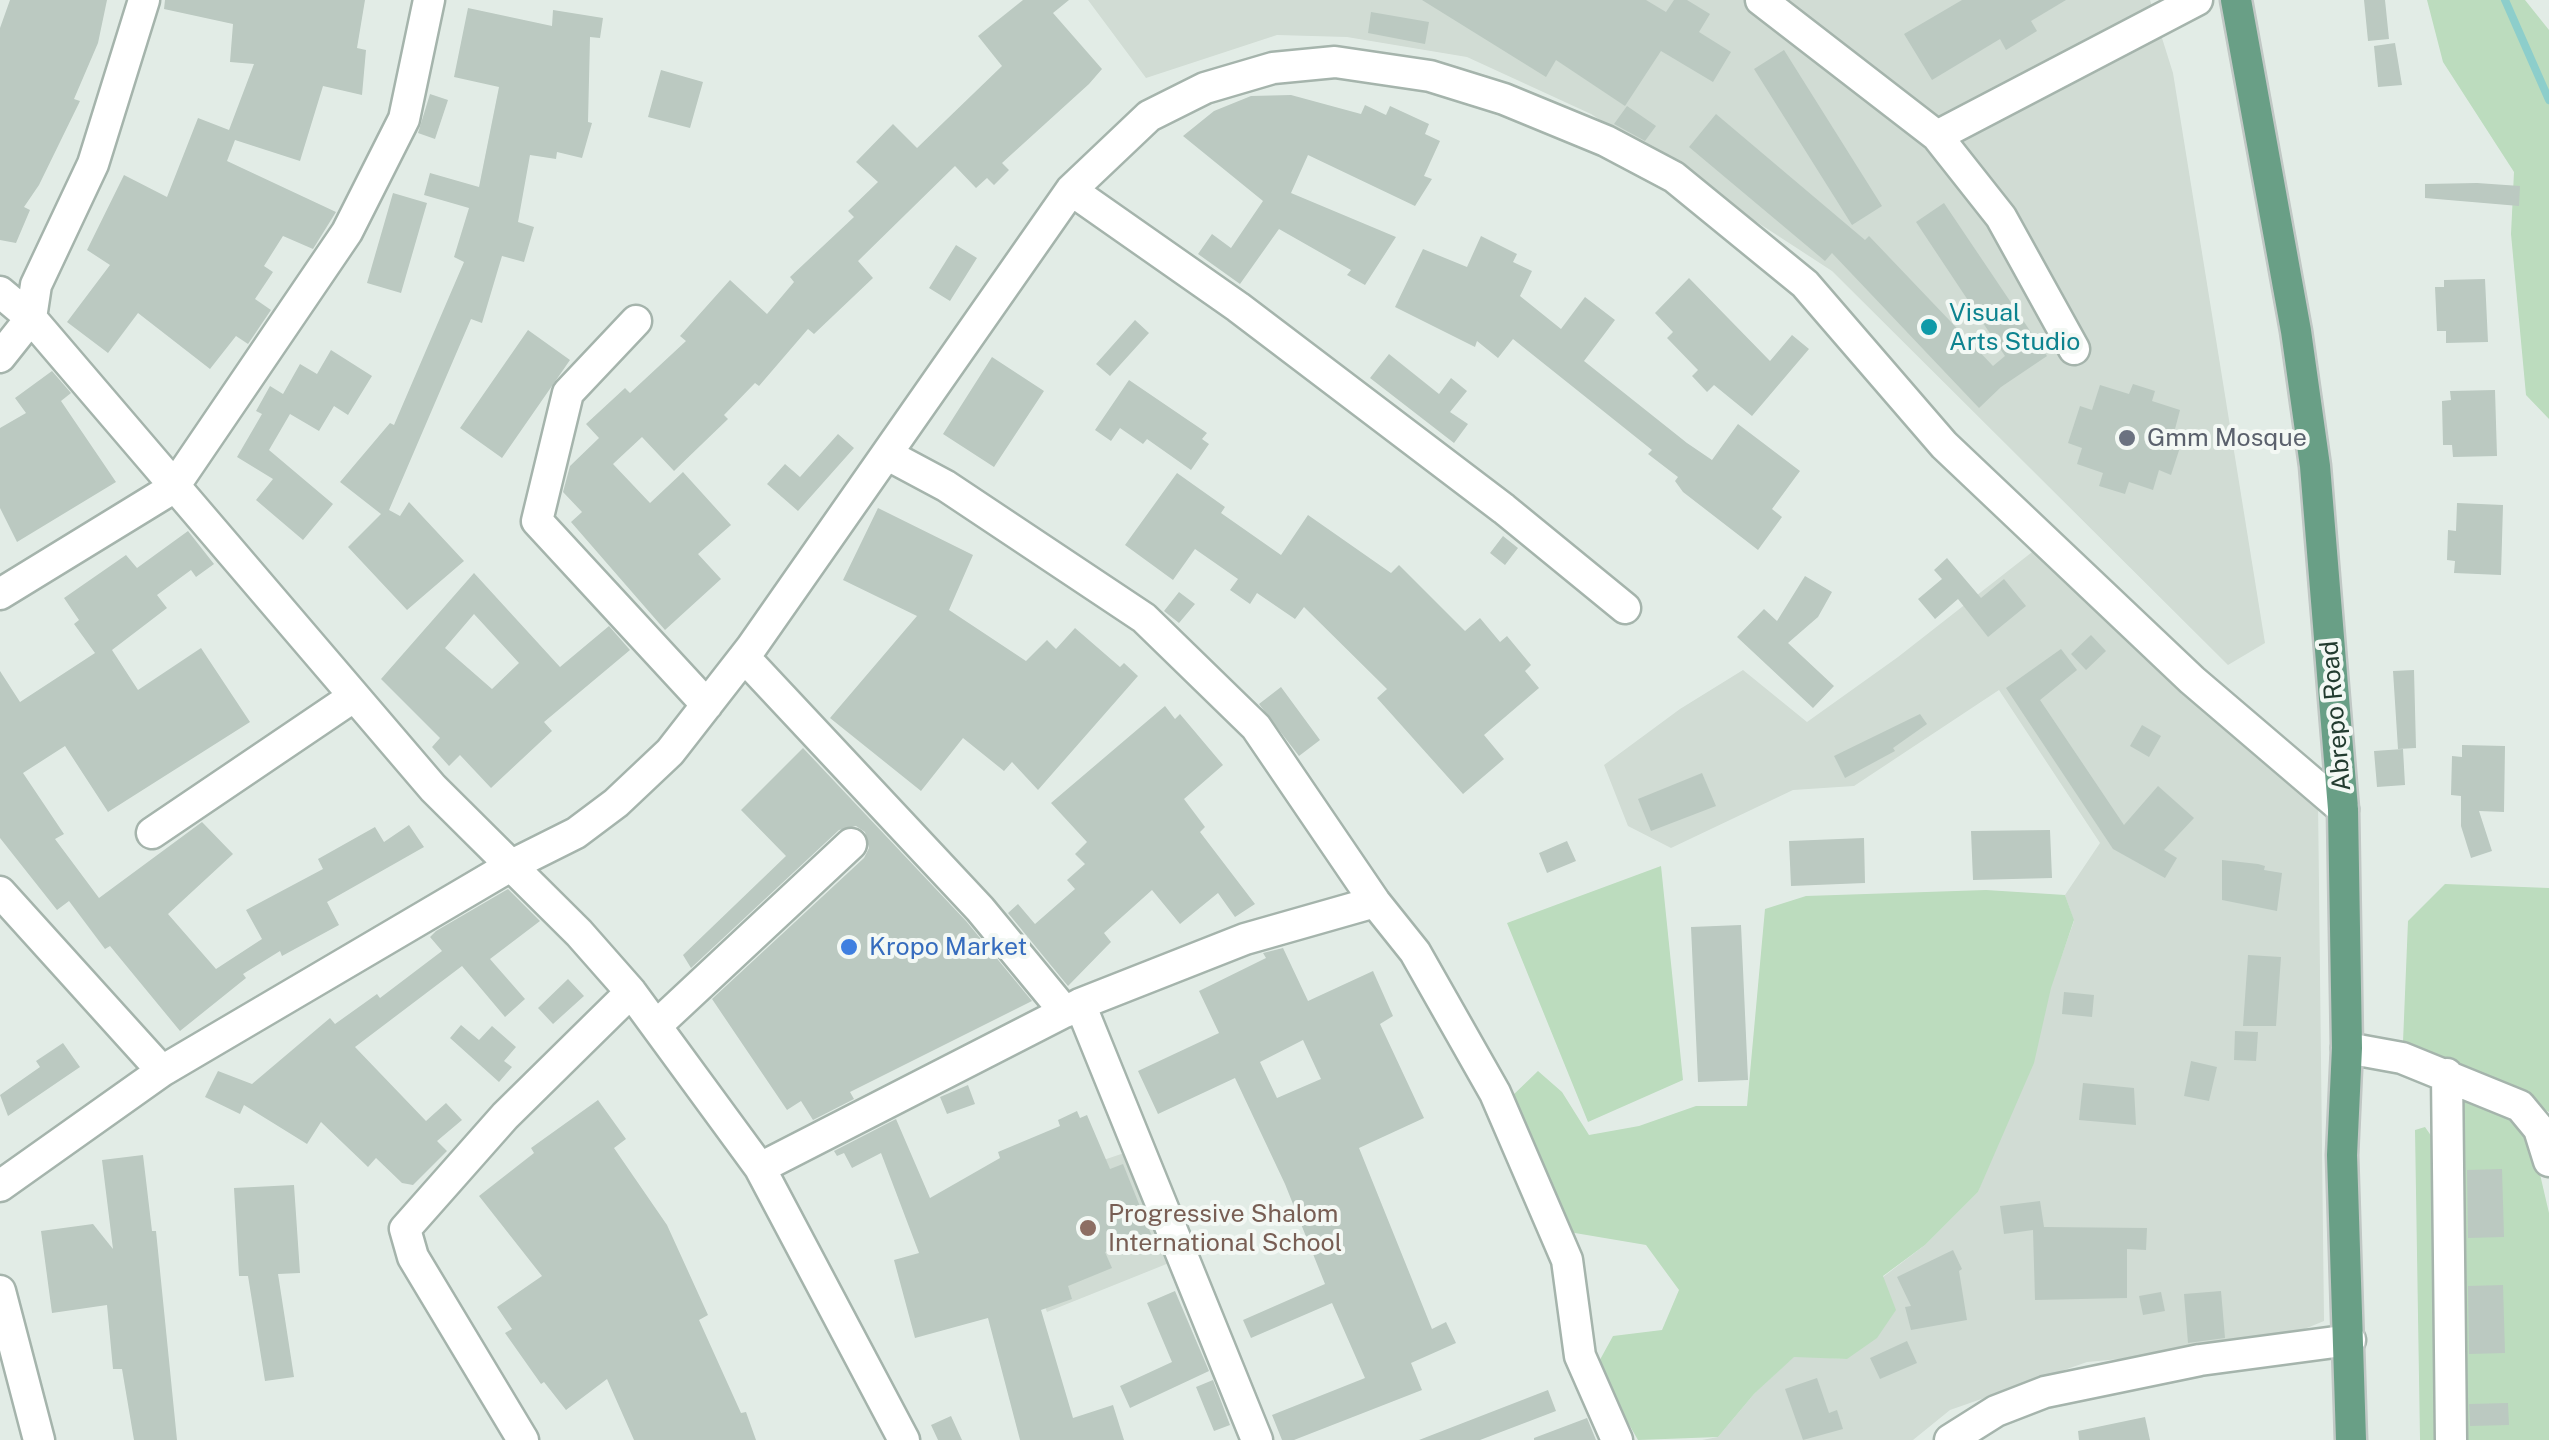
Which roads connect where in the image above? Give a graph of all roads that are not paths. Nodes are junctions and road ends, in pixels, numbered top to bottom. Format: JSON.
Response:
{"nodes":[{"id":1,"x":144,"y":0,"type":"edge"},
{"id":2,"x":429,"y":0,"type":"edge"},
{"id":3,"x":1761,"y":0,"type":"edge"},
{"id":4,"x":2197,"y":0,"type":"edge"},
{"id":5,"x":2236,"y":0,"type":"edge"},
{"id":6,"x":1937,"y":136,"type":"junction"},
{"id":7,"x":1071,"y":190,"type":"junction"},
{"id":8,"x":0,"y":292,"type":"edge"},
{"id":9,"x":30,"y":318,"type":"junction"},
{"id":10,"x":636,"y":321,"type":"dead end"},
{"id":11,"x":2074,"y":349,"type":"dead end"},
{"id":12,"x":0,"y":357,"type":"edge"},
{"id":13,"x":888,"y":455,"type":"junction"},
{"id":14,"x":173,"y":488,"type":"junction"},
{"id":15,"x":0,"y":594,"type":"edge"},
{"id":16,"x":1625,"y":608,"type":"dead end"},
{"id":17,"x":744,"y":657,"type":"junction"},
{"id":18,"x":352,"y":697,"type":"junction"},
{"id":19,"x":706,"y":704,"type":"junction"},
{"id":20,"x":2343,"y":809,"type":"junction"},
{"id":21,"x":152,"y":832,"type":"dead end"},
{"id":22,"x":851,"y":844,"type":"dead end"},
{"id":23,"x":512,"y":865,"type":"junction"},
{"id":24,"x":0,"y":892,"type":"edge"},
{"id":25,"x":1375,"y":902,"type":"junction"},
{"id":26,"x":632,"y":992,"type":"junction"},
{"id":27,"x":1072,"y":1008,"type":"junction"},
{"id":28,"x":657,"y":1025,"type":"junction"},
{"id":29,"x":2347,"y":1048,"type":"junction"},
{"id":30,"x":162,"y":1071,"type":"junction"},
{"id":31,"x":2447,"y":1074,"type":"junction"},
{"id":32,"x":2549,"y":1161,"type":"edge"},
{"id":33,"x":760,"y":1168,"type":"junction"},
{"id":34,"x":0,"y":1186,"type":"edge"},
{"id":35,"x":0,"y":1291,"type":"edge"},
{"id":36,"x":2350,"y":1340,"type":"junction"},
{"id":37,"x":39,"y":1440,"type":"edge"},
{"id":38,"x":523,"y":1440,"type":"edge"},
{"id":39,"x":904,"y":1440,"type":"edge"},
{"id":40,"x":1258,"y":1440,"type":"edge"},
{"id":41,"x":1617,"y":1440,"type":"edge"},
{"id":42,"x":1950,"y":1440,"type":"edge"},
{"id":43,"x":2351,"y":1440,"type":"edge"},
{"id":44,"x":2451,"y":1440,"type":"edge"}],
"edges":[{"from":1,"to":9,"type":"street"},
{"from":2,"to":14,"type":"street"},
{"from":3,"to":6,"type":"street"},
{"from":4,"to":6,"type":"street"},
{"from":5,"to":20,"type":"main road","name":"Abrepo Road"},
{"from":6,"to":11,"type":"street"},
{"from":7,"to":13,"type":"street"},
{"from":7,"to":16,"type":"street"},
{"from":7,"to":20,"type":"street"},
{"from":8,"to":9,"type":"street"},
{"from":9,"to":12,"type":"street"},
{"from":9,"to":14,"type":"street"},
{"from":10,"to":19,"type":"street"},
{"from":13,"to":17,"type":"street"},
{"from":13,"to":25,"type":"street"},
{"from":14,"to":15,"type":"street"},
{"from":14,"to":18,"type":"street"},
{"from":17,"to":19,"type":"street"},
{"from":17,"to":27,"type":"street"},
{"from":18,"to":21,"type":"street"},
{"from":18,"to":23,"type":"street"},
{"from":19,"to":23,"type":"street"},
{"from":20,"to":29,"type":"main road","name":"Abrepo Road"},
{"from":22,"to":28,"type":"street"},
{"from":23,"to":26,"type":"street"},
{"from":23,"to":30,"type":"street"},
{"from":24,"to":30,"type":"street"},
{"from":25,"to":27,"type":"street"},
{"from":25,"to":41,"type":"street"},
{"from":26,"to":28,"type":"street"},
{"from":26,"to":38,"type":"street"},
{"from":27,"to":33,"type":"street"},
{"from":27,"to":40,"type":"street"},
{"from":28,"to":33,"type":"street"},
{"from":29,"to":31,"type":"street"},
{"from":29,"to":36,"type":"main road","name":"Abrepo Road"},
{"from":30,"to":34,"type":"street"},
{"from":31,"to":32,"type":"street"},
{"from":31,"to":44,"type":"street"},
{"from":33,"to":39,"type":"street"},
{"from":35,"to":37,"type":"street"},
{"from":36,"to":42,"type":"street"},
{"from":36,"to":43,"type":"main road","name":"Abrepo Road"}]}
